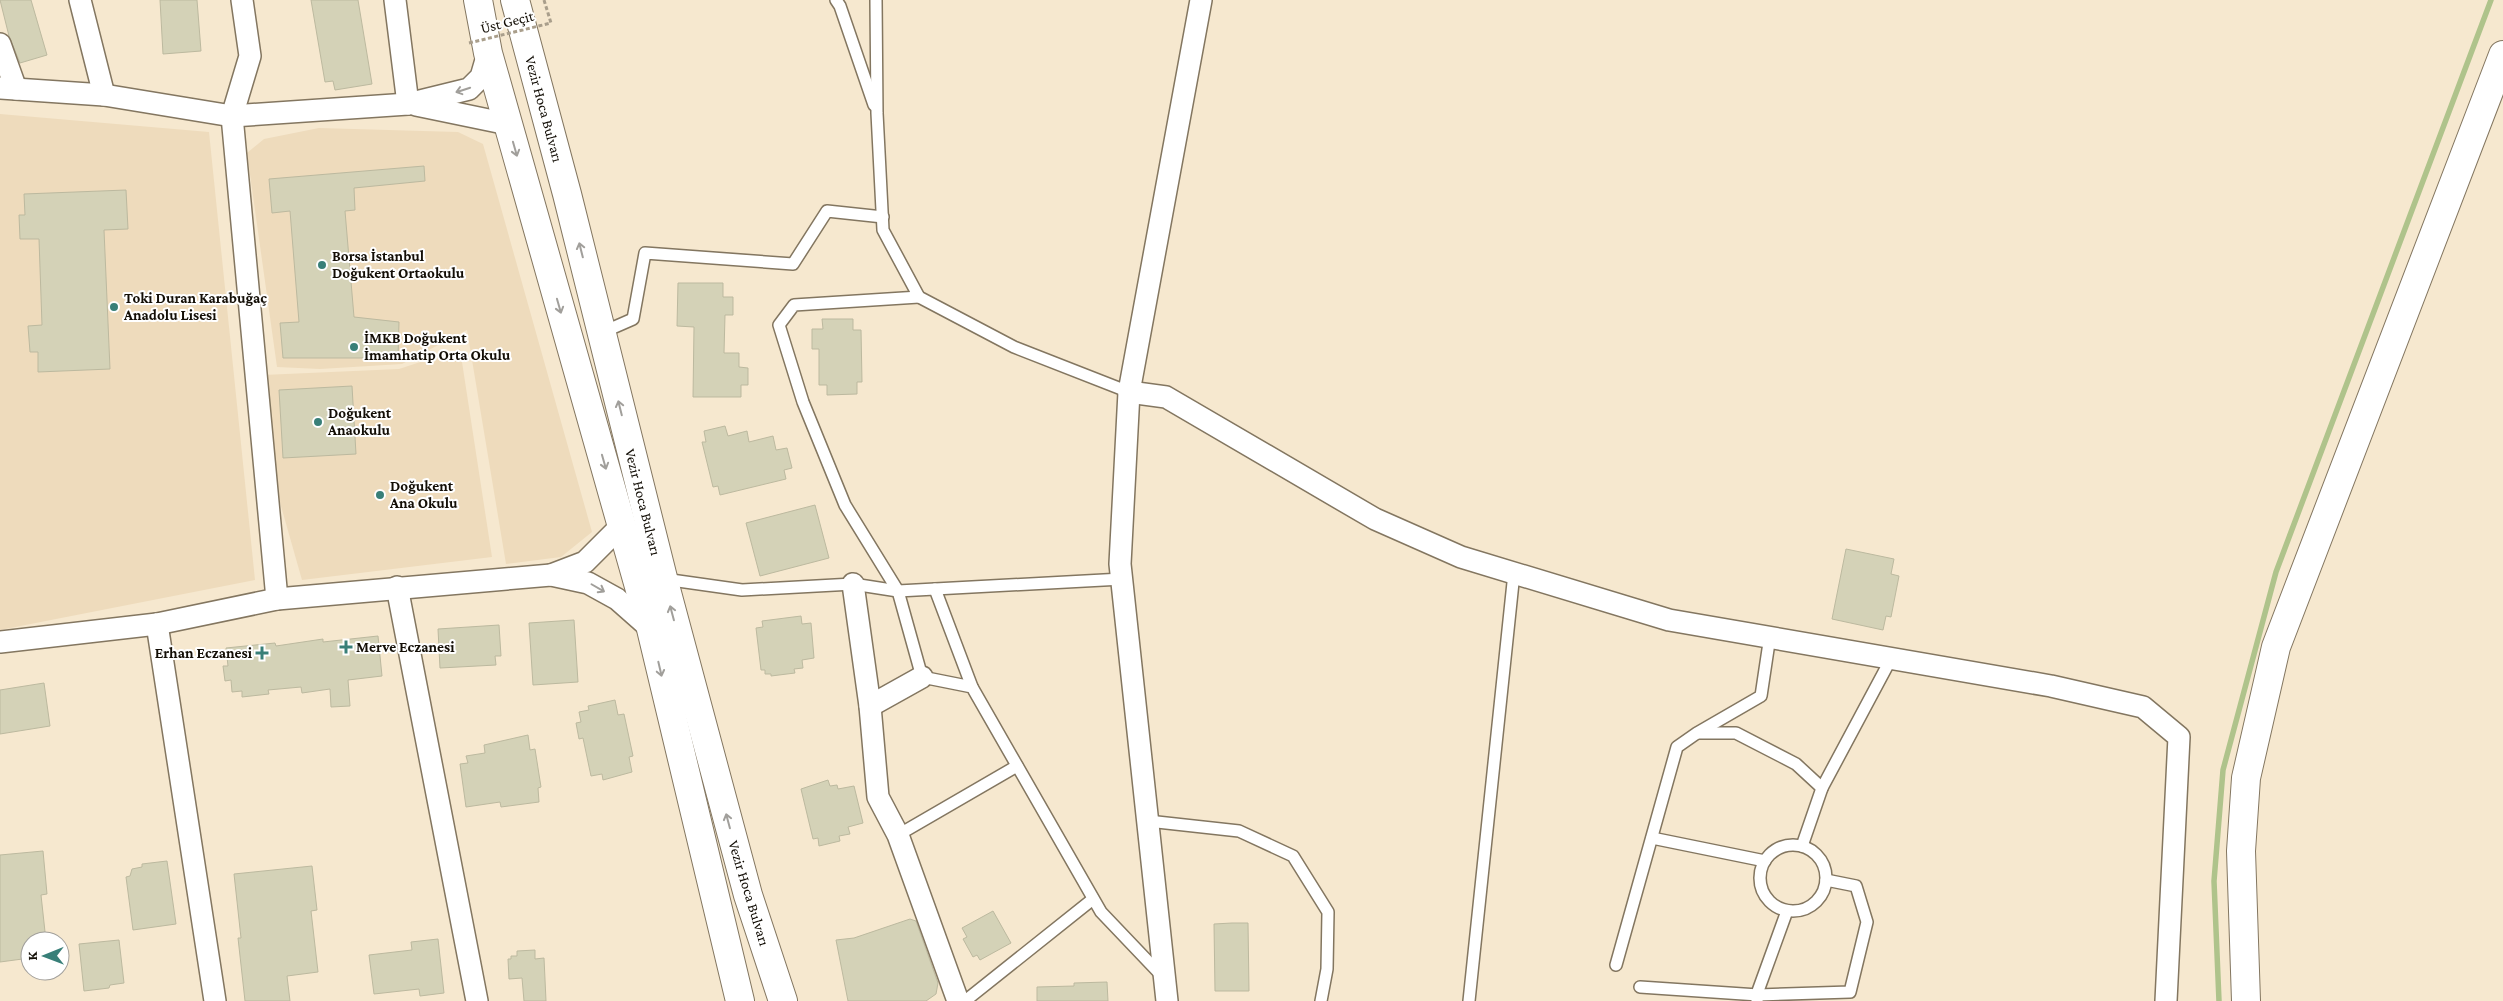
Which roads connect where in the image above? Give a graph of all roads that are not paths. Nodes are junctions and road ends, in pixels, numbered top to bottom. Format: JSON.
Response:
{"nodes":[{"id":1,"x":80,"y":0,"type":"edge"},
{"id":2,"x":242,"y":0,"type":"edge"},
{"id":3,"x":395,"y":0,"type":"edge"},
{"id":4,"x":478,"y":0,"type":"edge"},
{"id":5,"x":515,"y":0,"type":"edge"},
{"id":6,"x":836,"y":0,"type":"edge"},
{"id":7,"x":876,"y":0,"type":"edge"},
{"id":8,"x":1201,"y":0,"type":"edge"},
{"id":9,"x":0,"y":44,"type":"edge"},
{"id":10,"x":479,"y":48,"type":"junction"},
{"id":11,"x":2503,"y":55,"type":"edge"},
{"id":12,"x":8,"y":88,"type":"edge"},
{"id":13,"x":104,"y":95,"type":"junction"},
{"id":14,"x":408,"y":104,"type":"junction"},
{"id":15,"x":877,"y":113,"type":"junction"},
{"id":16,"x":232,"y":116,"type":"junction"},
{"id":17,"x":508,"y":124,"type":"junction"},
{"id":18,"x":883,"y":217,"type":"junction"},
{"id":19,"x":919,"y":297,"type":"junction"},
{"id":20,"x":601,"y":333,"type":"junction"},
{"id":21,"x":1129,"y":392,"type":"junction"},
{"id":22,"x":622,"y":525,"type":"junction"},
{"id":23,"x":1514,"y":573,"type":"junction"},
{"id":24,"x":551,"y":575,"type":"junction"},
{"id":25,"x":663,"y":578,"type":"junction"},
{"id":26,"x":1122,"y":579,"type":"junction"},
{"id":27,"x":853,"y":584,"type":"junction"},
{"id":28,"x":397,"y":587,"type":"junction"},
{"id":29,"x":935,"y":589,"type":"junction"},
{"id":30,"x":898,"y":591,"type":"junction"},
{"id":31,"x":277,"y":599,"type":"junction"},
{"id":32,"x":157,"y":624,"type":"junction"},
{"id":33,"x":651,"y":629,"type":"junction"},
{"id":34,"x":1770,"y":636,"type":"junction"},
{"id":35,"x":0,"y":642,"type":"edge"},
{"id":36,"x":1892,"y":657,"type":"junction"},
{"id":37,"x":922,"y":677,"type":"junction"},
{"id":38,"x":972,"y":687,"type":"junction"},
{"id":39,"x":870,"y":706,"type":"junction"},
{"id":40,"x":1697,"y":733,"type":"junction"},
{"id":41,"x":1017,"y":766,"type":"junction"},
{"id":42,"x":1822,"y":788,"type":"junction"},
{"id":43,"x":1148,"y":821,"type":"junction"},
{"id":44,"x":898,"y":835,"type":"junction"},
{"id":45,"x":1652,"y":838,"type":"junction"},
{"id":46,"x":1802,"y":846,"type":"junction"},
{"id":47,"x":1765,"y":861,"type":"junction"},
{"id":48,"x":1826,"y":880,"type":"junction"},
{"id":49,"x":1094,"y":899,"type":"junction"},
{"id":50,"x":1787,"y":911,"type":"junction"},
{"id":51,"x":1616,"y":964,"type":"dead end"},
{"id":52,"x":1165,"y":979,"type":"junction"},
{"id":53,"x":1640,"y":987,"type":"dead end"},
{"id":54,"x":1757,"y":998,"type":"edge"},
{"id":55,"x":216,"y":1001,"type":"edge"},
{"id":56,"x":478,"y":1001,"type":"edge"},
{"id":57,"x":740,"y":1001,"type":"edge"},
{"id":58,"x":783,"y":1001,"type":"edge"},
{"id":59,"x":958,"y":1001,"type":"edge"},
{"id":60,"x":965,"y":1001,"type":"edge"},
{"id":61,"x":1167,"y":1001,"type":"edge"},
{"id":62,"x":1321,"y":1001,"type":"edge"},
{"id":63,"x":1469,"y":1001,"type":"edge"},
{"id":64,"x":2166,"y":1001,"type":"edge"},
{"id":65,"x":2246,"y":1001,"type":"edge"}],
"edges":[{"from":1,"to":13,"type":"street"},
{"from":2,"to":16,"type":"street"},
{"from":3,"to":14,"type":"street"},
{"from":4,"to":10,"type":"main road","name":"Vezir Hoca Bulvarı"},
{"from":20,"to":5,"type":"main road","name":"Vezir Hoca Bulvarı","one_way":true},
{"from":6,"to":15,"type":"lane"},
{"from":7,"to":15,"type":"lane"},
{"from":8,"to":21,"type":"street"},
{"from":9,"to":12,"type":"street"},
{"from":10,"to":14,"type":"street","one_way":true},
{"from":10,"to":17,"type":"main road","name":"Vezir Hoca Bulvarı"},
{"from":11,"to":65,"type":"main road"},
{"from":12,"to":13,"type":"street"},
{"from":13,"to":16,"type":"street"},
{"from":14,"to":16,"type":"street"},
{"from":14,"to":17,"type":"street"},
{"from":15,"to":18,"type":"lane"},
{"from":16,"to":31,"type":"street"},
{"from":17,"to":22,"type":"main road","name":"Vezir Hoca Bulvarı","one_way":true},
{"from":18,"to":19,"type":"lane"},
{"from":18,"to":20,"type":"lane"},
{"from":19,"to":21,"type":"lane"},
{"from":19,"to":30,"type":"lane"},
{"from":25,"to":20,"type":"main road","name":"Vezir Hoca Bulvarı","one_way":true},
{"from":21,"to":23,"type":"street"},
{"from":21,"to":26,"type":"street"},
{"from":22,"to":24,"type":"street"},
{"from":22,"to":33,"type":"main road","name":"Vezir Hoca Bulvarı"},
{"from":23,"to":34,"type":"street"},
{"from":23,"to":63,"type":"lane"},
{"from":24,"to":28,"type":"street"},
{"from":24,"to":33,"type":"street","one_way":true},
{"from":25,"to":27,"type":"lane"},
{"from":58,"to":25,"type":"main road","name":"Vezir Hoca Bulvarı","one_way":true},
{"from":26,"to":29,"type":"lane"},
{"from":26,"to":43,"type":"street"},
{"from":27,"to":30,"type":"lane"},
{"from":27,"to":39,"type":"street"},
{"from":28,"to":31,"type":"street"},
{"from":28,"to":56,"type":"street"},
{"from":29,"to":30,"type":"lane"},
{"from":29,"to":38,"type":"lane"},
{"from":30,"to":37,"type":"lane"},
{"from":31,"to":32,"type":"street"},
{"from":32,"to":35,"type":"street"},
{"from":32,"to":55,"type":"street"},
{"from":33,"to":57,"type":"main road","name":"Vezir Hoca Bulvarı","one_way":true},
{"from":34,"to":36,"type":"street"},
{"from":34,"to":40,"type":"lane"},
{"from":36,"to":42,"type":"lane"},
{"from":36,"to":64,"type":"street"},
{"from":37,"to":38,"type":"lane"},
{"from":37,"to":39,"type":"street"},
{"from":38,"to":41,"type":"lane"},
{"from":39,"to":44,"type":"street"},
{"from":40,"to":42,"type":"lane"},
{"from":40,"to":45,"type":"lane"},
{"from":41,"to":44,"type":"lane"},
{"from":41,"to":49,"type":"lane"},
{"from":42,"to":46,"type":"lane"},
{"from":43,"to":52,"type":"street"},
{"from":43,"to":62,"type":"lane"},
{"from":44,"to":59,"type":"street"},
{"from":45,"to":47,"type":"lane"},
{"from":45,"to":51,"type":"lane"},
{"from":46,"to":47,"type":"lane"},
{"from":46,"to":48,"type":"lane"},
{"from":47,"to":50,"type":"lane"},
{"from":48,"to":50,"type":"lane"},
{"from":48,"to":54,"type":"lane"},
{"from":49,"to":52,"type":"lane"},
{"from":49,"to":60,"type":"lane"},
{"from":50,"to":54,"type":"lane"},
{"from":52,"to":61,"type":"street"},
{"from":53,"to":54,"type":"lane"}]}
